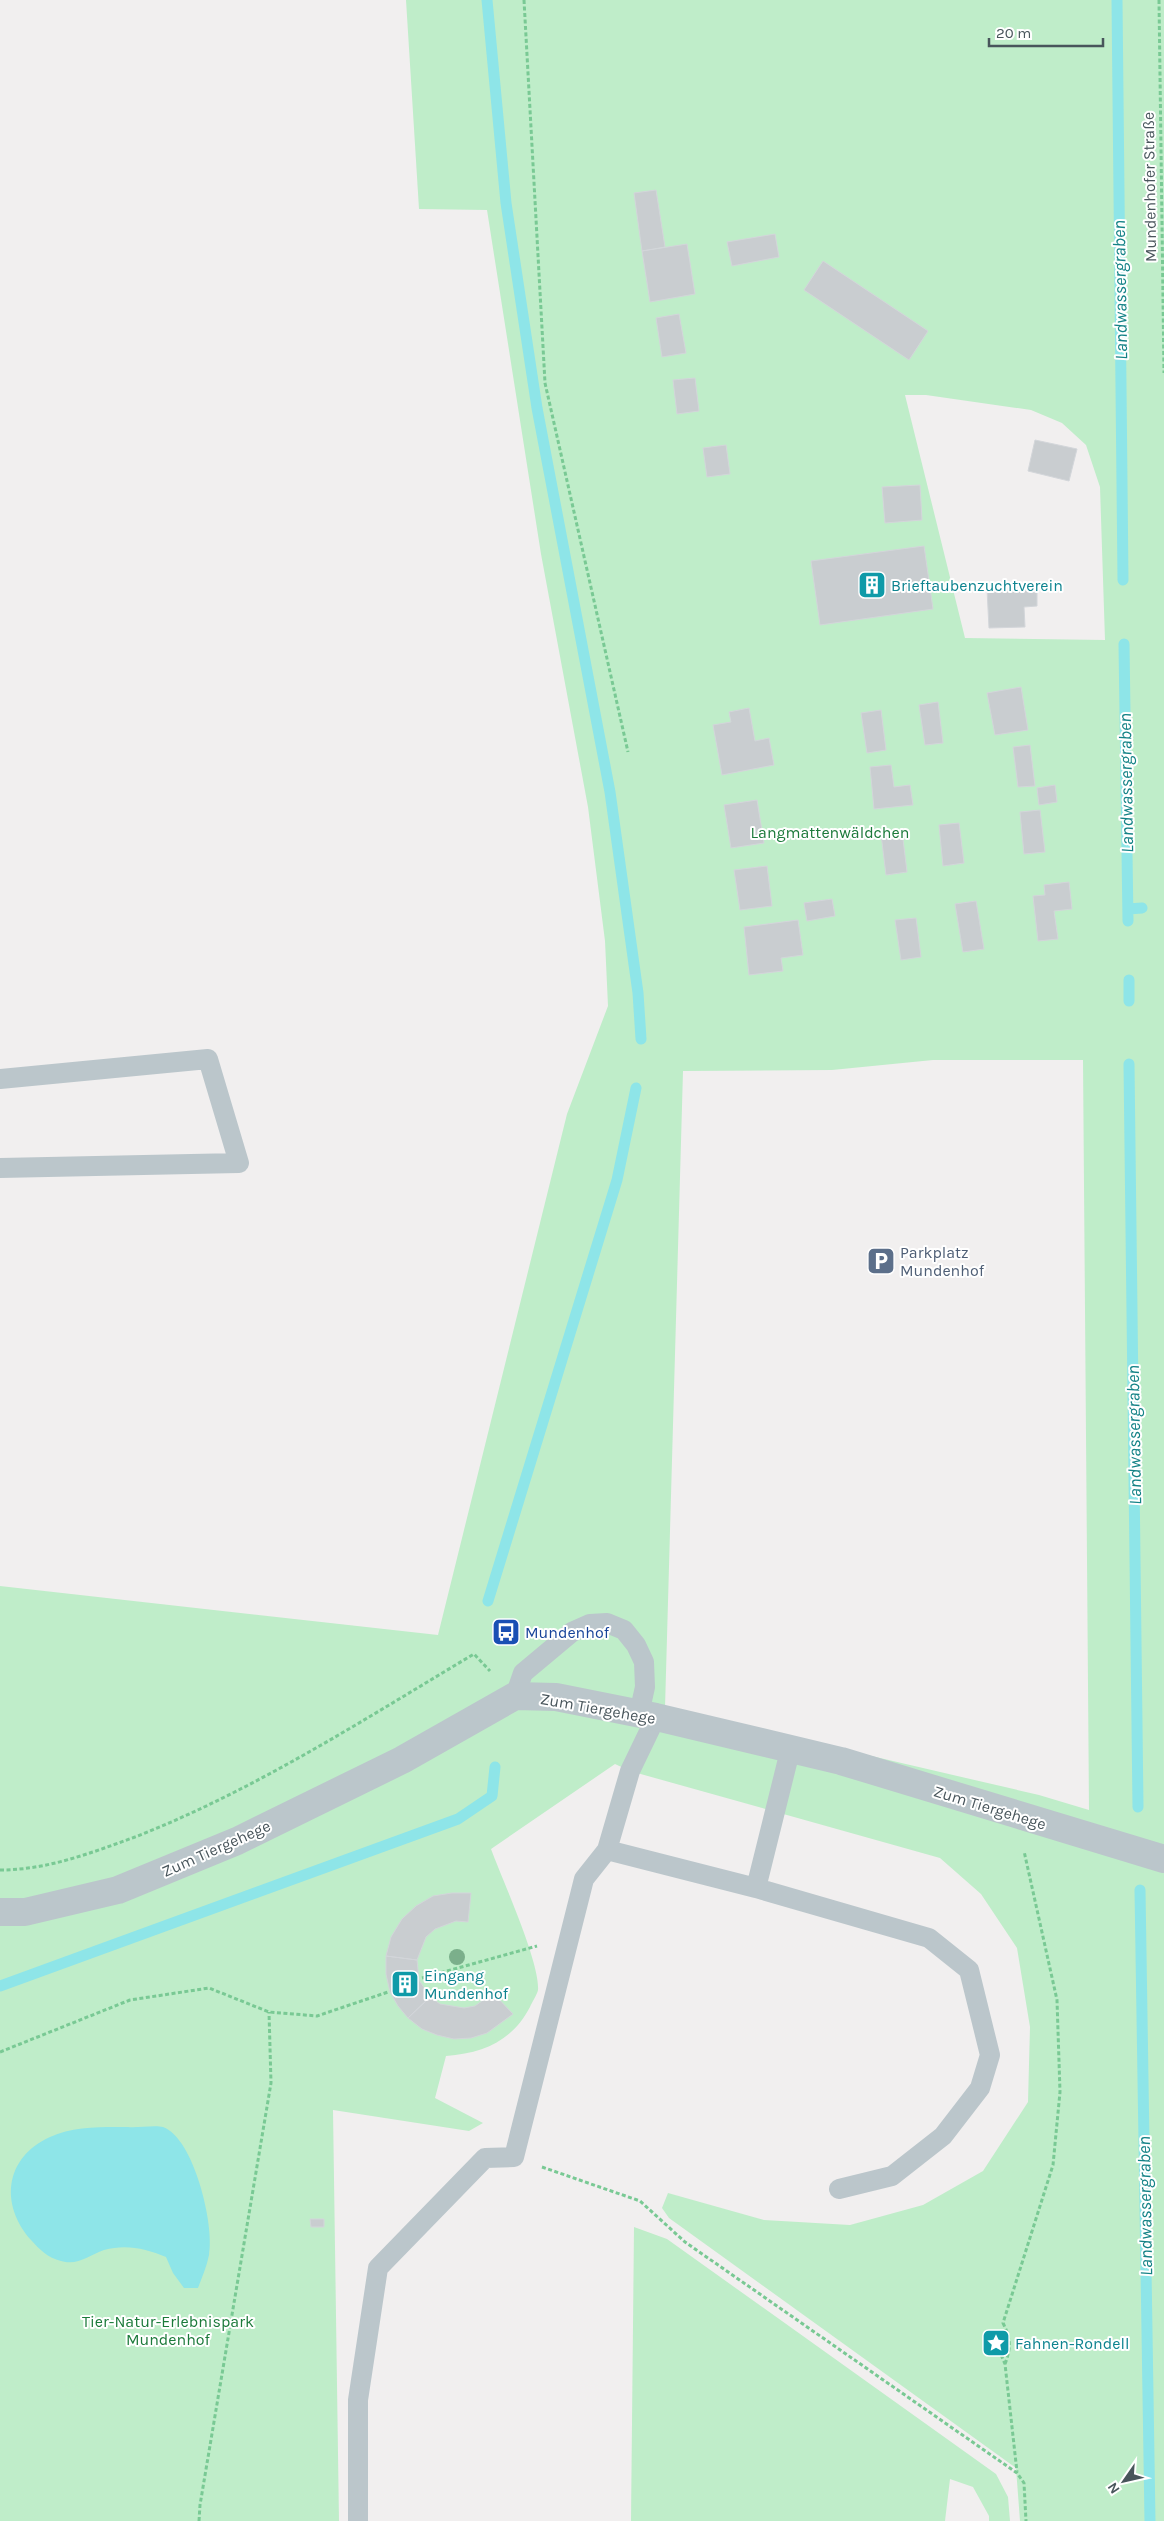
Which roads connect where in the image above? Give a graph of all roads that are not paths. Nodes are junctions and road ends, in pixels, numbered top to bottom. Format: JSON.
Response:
{"nodes":[{"id":1,"x":0,"y":1079,"type":"edge"},
{"id":2,"x":0,"y":1168,"type":"edge"},
{"id":3,"x":515,"y":1696,"type":"junction"},
{"id":4,"x":647,"y":1716,"type":"junction"},
{"id":5,"x":790,"y":1751,"type":"junction"},
{"id":6,"x":607,"y":1850,"type":"junction"},
{"id":7,"x":1164,"y":1859,"type":"edge"},
{"id":8,"x":756,"y":1888,"type":"junction"},
{"id":9,"x":0,"y":1912,"type":"edge"},
{"id":10,"x":839,"y":2189,"type":"dead end"},
{"id":11,"x":358,"y":2521,"type":"edge"}],
"edges":[{"from":1,"to":2,"type":"lane"},
{"from":3,"to":4,"type":"street","name":"Zum Tiergehege"},
{"from":3,"to":4,"type":"lane"},
{"from":3,"to":9,"type":"street","name":"Zum Tiergehege"},
{"from":4,"to":5,"type":"street","name":"Zum Tiergehege"},
{"from":4,"to":6,"type":"lane"},
{"from":5,"to":7,"type":"street","name":"Zum Tiergehege"},
{"from":5,"to":8,"type":"lane"},
{"from":6,"to":8,"type":"lane"},
{"from":6,"to":11,"type":"lane"},
{"from":8,"to":10,"type":"lane"}]}
